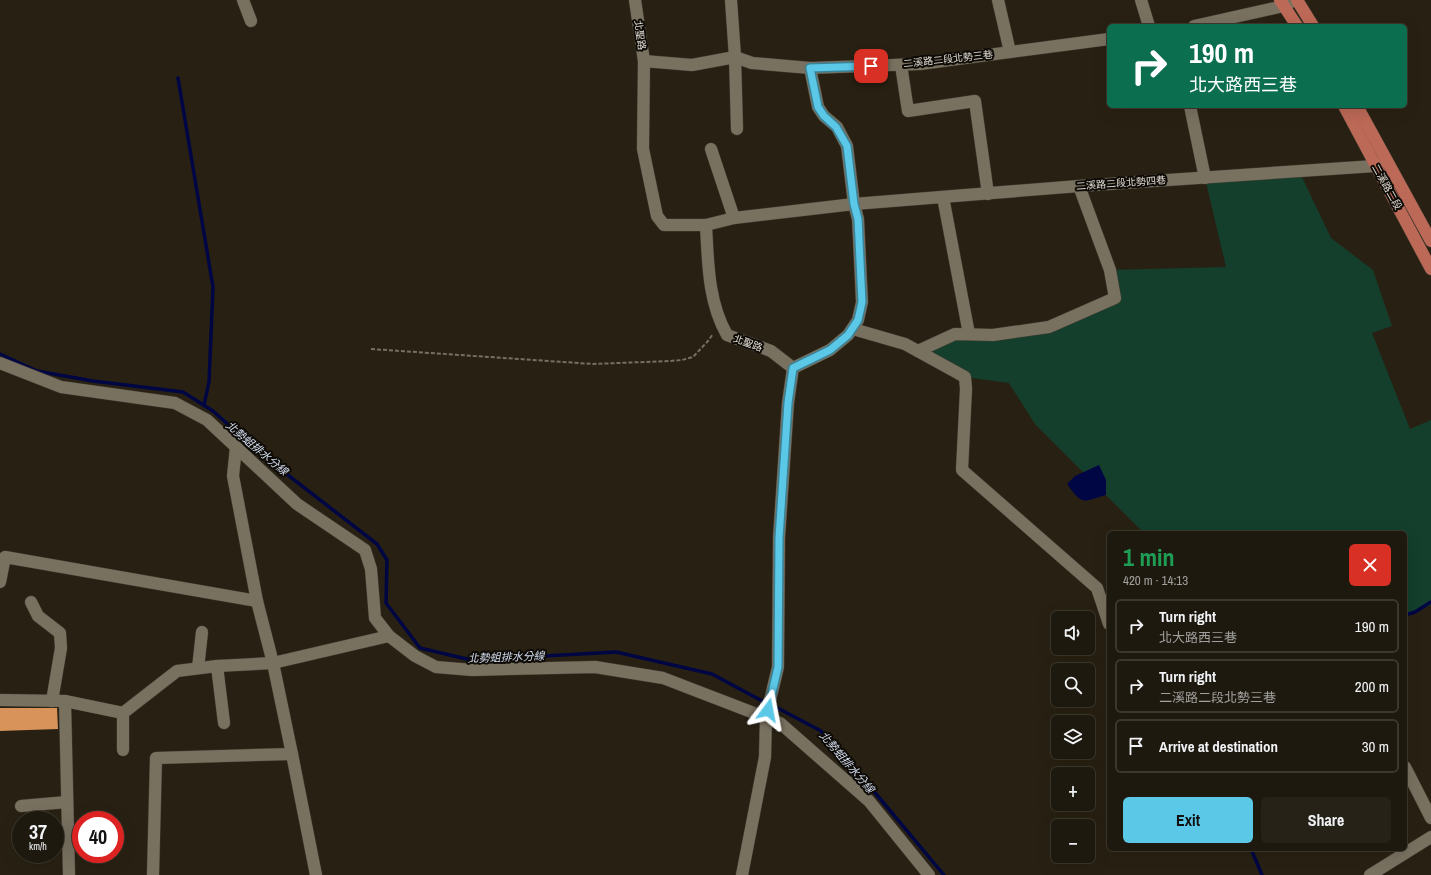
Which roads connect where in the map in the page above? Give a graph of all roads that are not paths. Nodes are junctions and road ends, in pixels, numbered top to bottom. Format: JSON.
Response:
{"nodes":[{"id":1,"x":243,"y":0,"type":"edge"},
{"id":2,"x":635,"y":0,"type":"edge"},
{"id":3,"x":731,"y":0,"type":"edge"},
{"id":4,"x":998,"y":0,"type":"edge"},
{"id":5,"x":1142,"y":0,"type":"edge"},
{"id":6,"x":1297,"y":0,"type":"edge"},
{"id":7,"x":1286,"y":2,"type":"edge"},
{"id":8,"x":251,"y":21,"type":"dead end"},
{"id":9,"x":1148,"y":24,"type":"edge"},
{"id":10,"x":1202,"y":24,"type":"edge"},
{"id":11,"x":1296,"y":24,"type":"edge"},
{"id":12,"x":1312,"y":24,"type":"edge"},
{"id":13,"x":1107,"y":39,"type":"edge"},
{"id":14,"x":1010,"y":52,"type":"junction"},
{"id":15,"x":735,"y":57,"type":"junction"},
{"id":16,"x":644,"y":61,"type":"junction"},
{"id":17,"x":901,"y":65,"type":"junction"},
{"id":18,"x":810,"y":68,"type":"junction"},
{"id":19,"x":1190,"y":108,"type":"edge"},
{"id":20,"x":1345,"y":108,"type":"edge"},
{"id":21,"x":1358,"y":108,"type":"edge"},
{"id":22,"x":737,"y":129,"type":"dead end"},
{"id":23,"x":711,"y":149,"type":"dead end"},
{"id":24,"x":1386,"y":160,"type":"junction"},
{"id":25,"x":1375,"y":166,"type":"junction"},
{"id":26,"x":1205,"y":178,"type":"junction"},
{"id":27,"x":1079,"y":186,"type":"junction"},
{"id":28,"x":988,"y":194,"type":"junction"},
{"id":29,"x":942,"y":197,"type":"junction"},
{"id":30,"x":854,"y":204,"type":"junction"},
{"id":31,"x":734,"y":218,"type":"junction"},
{"id":32,"x":706,"y":225,"type":"junction"},
{"id":33,"x":1431,"y":242,"type":"edge"},
{"id":34,"x":1431,"y":269,"type":"edge"},
{"id":35,"x":852,"y":328,"type":"junction"},
{"id":36,"x":969,"y":334,"type":"junction"},
{"id":37,"x":918,"y":351,"type":"junction"},
{"id":38,"x":0,"y":364,"type":"edge"},
{"id":39,"x":793,"y":368,"type":"junction"},
{"id":40,"x":236,"y":447,"type":"junction"},
{"id":41,"x":0,"y":582,"type":"edge"},
{"id":42,"x":257,"y":601,"type":"junction"},
{"id":43,"x":31,"y":602,"type":"dead end"},
{"id":44,"x":1107,"y":618,"type":"edge"},
{"id":45,"x":202,"y":632,"type":"dead end"},
{"id":46,"x":389,"y":636,"type":"junction"},
{"id":47,"x":274,"y":663,"type":"junction"},
{"id":48,"x":217,"y":666,"type":"junction"},
{"id":49,"x":198,"y":668,"type":"junction"},
{"id":50,"x":0,"y":700,"type":"edge"},
{"id":51,"x":52,"y":701,"type":"junction"},
{"id":52,"x":66,"y":701,"type":"junction"},
{"id":53,"x":768,"y":709,"type":"junction"},
{"id":54,"x":123,"y":713,"type":"junction"},
{"id":55,"x":224,"y":723,"type":"dead end"},
{"id":56,"x":123,"y":750,"type":"dead end"},
{"id":57,"x":292,"y":754,"type":"junction"},
{"id":58,"x":1407,"y":771,"type":"edge"},
{"id":59,"x":67,"y":802,"type":"junction"},
{"id":60,"x":21,"y":806,"type":"dead end"},
{"id":61,"x":1431,"y":818,"type":"edge"},
{"id":62,"x":1431,"y":837,"type":"edge"},
{"id":63,"x":69,"y":875,"type":"edge"},
{"id":64,"x":153,"y":875,"type":"edge"},
{"id":65,"x":316,"y":875,"type":"edge"},
{"id":66,"x":742,"y":875,"type":"edge"},
{"id":67,"x":929,"y":875,"type":"edge"},
{"id":68,"x":1370,"y":875,"type":"edge"}],
"edges":[{"from":1,"to":8,"type":"street"},
{"from":2,"to":16,"type":"street","name":"北聖路"},
{"from":3,"to":15,"type":"street"},
{"from":4,"to":14,"type":"street"},
{"from":5,"to":9,"type":"street"},
{"from":6,"to":12,"type":"main road"},
{"from":7,"to":10,"type":"street"},
{"from":7,"to":11,"type":"main road"},
{"from":13,"to":14,"type":"street","name":"二溪路二段北勢三巷"},
{"from":14,"to":17,"type":"street","name":"二溪路二段北勢三巷"},
{"from":15,"to":16,"type":"street","name":"二溪路二段北勢三巷"},
{"from":15,"to":18,"type":"street","name":"二溪路二段北勢三巷"},
{"from":15,"to":22,"type":"street"},
{"from":16,"to":32,"type":"street","name":"北聖路"},
{"from":17,"to":18,"type":"street","name":"二溪路二段北勢三巷"},
{"from":17,"to":28,"type":"street"},
{"from":18,"to":30,"type":"street"},
{"from":19,"to":26,"type":"street"},
{"from":20,"to":25,"type":"main road","name":"二溪路二段"},
{"from":21,"to":24,"type":"main road","name":"二溪路二段"},
{"from":23,"to":31,"type":"street"},
{"from":24,"to":25,"type":"street","name":"二溪路二段北勢四巷"},
{"from":24,"to":33,"type":"main road","name":"二溪路二段"},
{"from":25,"to":26,"type":"street","name":"二溪路二段北勢四巷"},
{"from":25,"to":34,"type":"main road","name":"二溪路二段"},
{"from":26,"to":27,"type":"street","name":"二溪路二段北勢四巷"},
{"from":27,"to":28,"type":"street","name":"二溪路二段北勢四巷"},
{"from":27,"to":36,"type":"street"},
{"from":28,"to":29,"type":"street","name":"二溪路二段北勢四巷"},
{"from":29,"to":30,"type":"street","name":"二溪路二段北勢四巷"},
{"from":29,"to":36,"type":"street"},
{"from":30,"to":31,"type":"street","name":"二溪路二段北勢四巷"},
{"from":30,"to":35,"type":"street"},
{"from":31,"to":32,"type":"street","name":"二溪路二段北勢四巷"},
{"from":32,"to":39,"type":"street","name":"北聖路"},
{"from":35,"to":37,"type":"street"},
{"from":35,"to":39,"type":"street"},
{"from":36,"to":37,"type":"street"},
{"from":37,"to":44,"type":"street"},
{"from":38,"to":40,"type":"street"},
{"from":39,"to":53,"type":"street"},
{"from":40,"to":42,"type":"street"},
{"from":40,"to":46,"type":"street"},
{"from":41,"to":42,"type":"street"},
{"from":42,"to":47,"type":"street"},
{"from":43,"to":51,"type":"street"},
{"from":45,"to":49,"type":"street"},
{"from":46,"to":47,"type":"street"},
{"from":46,"to":53,"type":"street"},
{"from":47,"to":48,"type":"street"},
{"from":47,"to":57,"type":"street"},
{"from":48,"to":49,"type":"street"},
{"from":48,"to":55,"type":"street"},
{"from":49,"to":54,"type":"street"},
{"from":50,"to":51,"type":"street"},
{"from":51,"to":52,"type":"street"},
{"from":52,"to":54,"type":"street"},
{"from":52,"to":59,"type":"street"},
{"from":53,"to":66,"type":"street"},
{"from":53,"to":67,"type":"street"},
{"from":54,"to":56,"type":"street"},
{"from":57,"to":64,"type":"street"},
{"from":57,"to":65,"type":"street"},
{"from":58,"to":61,"type":"street"},
{"from":59,"to":60,"type":"street"},
{"from":59,"to":63,"type":"street"},
{"from":62,"to":68,"type":"street"}]}
